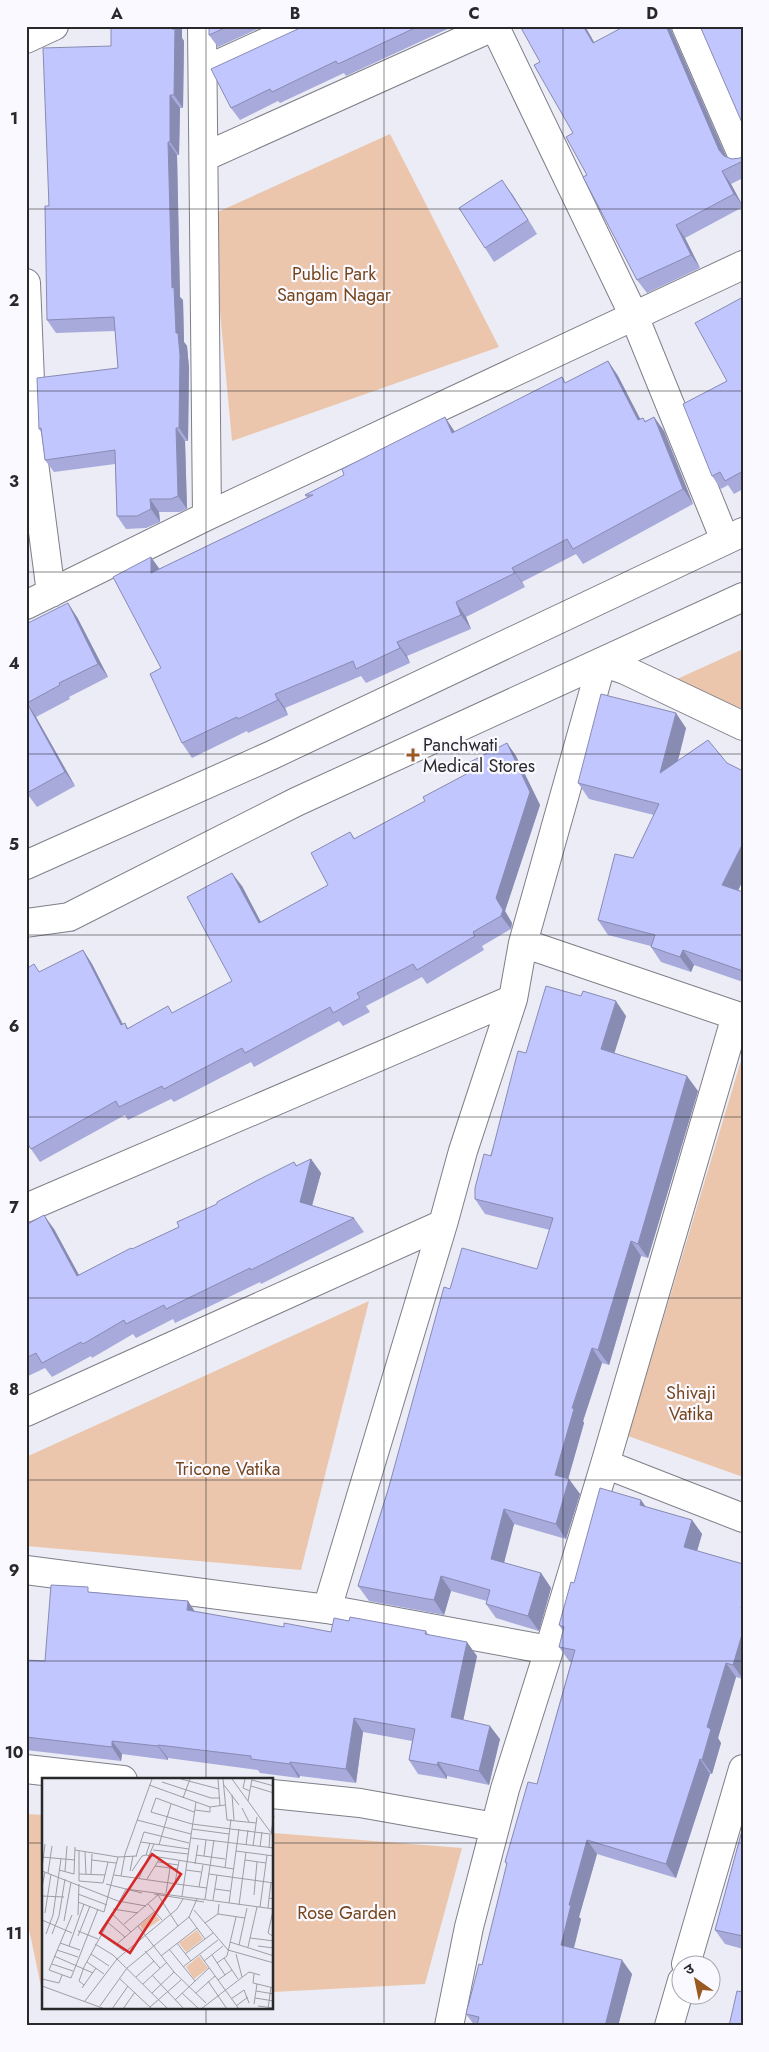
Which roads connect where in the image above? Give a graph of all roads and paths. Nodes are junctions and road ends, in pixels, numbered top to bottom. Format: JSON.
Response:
{"nodes":[{"id":1,"x":54,"y":26,"type":"edge"},
{"id":2,"x":202,"y":26,"type":"edge"},
{"id":3,"x":302,"y":26,"type":"edge"},
{"id":4,"x":495,"y":26,"type":"edge"},
{"id":5,"x":686,"y":26,"type":"edge"},
{"id":6,"x":26,"y":39,"type":"edge"},
{"id":7,"x":203,"y":71,"type":"junction"},
{"id":8,"x":743,"y":157,"type":"edge"},
{"id":9,"x":204,"y":158,"type":"junction"},
{"id":10,"x":743,"y":265,"type":"edge"},
{"id":11,"x":26,"y":283,"type":"edge"},
{"id":12,"x":634,"y":316,"type":"junction"},
{"id":13,"x":30,"y":456,"type":"edge"},
{"id":14,"x":206,"y":516,"type":"junction"},
{"id":15,"x":734,"y":536,"type":"edge"},
{"id":16,"x":51,"y":593,"type":"junction"},
{"id":17,"x":743,"y":597,"type":"edge"},
{"id":18,"x":26,"y":605,"type":"edge"},
{"id":19,"x":602,"y":662,"type":"junction"},
{"id":20,"x":743,"y":726,"type":"edge"},
{"id":21,"x":26,"y":865,"type":"edge"},
{"id":22,"x":26,"y":923,"type":"edge"},
{"id":23,"x":524,"y":943,"type":"junction"},
{"id":24,"x":513,"y":998,"type":"junction"},
{"id":25,"x":740,"y":1017,"type":"edge"},
{"id":26,"x":26,"y":1208,"type":"edge"},
{"id":27,"x":444,"y":1224,"type":"junction"},
{"id":28,"x":26,"y":1412,"type":"edge"},
{"id":29,"x":606,"y":1464,"type":"junction"},
{"id":30,"x":743,"y":1518,"type":"edge"},
{"id":31,"x":26,"y":1570,"type":"edge"},
{"id":32,"x":327,"y":1609,"type":"junction"},
{"id":33,"x":549,"y":1650,"type":"junction"},
{"id":34,"x":26,"y":1769,"type":"edge"},
{"id":35,"x":743,"y":1769,"type":"edge"},
{"id":36,"x":105,"y":1778,"type":"edge"},
{"id":37,"x":274,"y":1794,"type":"edge"},
{"id":38,"x":495,"y":1827,"type":"junction"},
{"id":39,"x":689,"y":1954,"type":"edge"},
{"id":40,"x":675,"y":2004,"type":"edge"},
{"id":41,"x":449,"y":2026,"type":"edge"},
{"id":42,"x":669,"y":2026,"type":"edge"}],
"edges":[{"from":1,"to":6,"type":"street"},
{"from":2,"to":7,"type":"street"},
{"from":3,"to":7,"type":"street"},
{"from":4,"to":9,"type":"street"},
{"from":4,"to":12,"type":"street"},
{"from":5,"to":8,"type":"street"},
{"from":7,"to":9,"type":"street"},
{"from":9,"to":14,"type":"street"},
{"from":10,"to":12,"type":"street"},
{"from":11,"to":13,"type":"street"},
{"from":12,"to":14,"type":"street"},
{"from":12,"to":15,"type":"street"},
{"from":13,"to":16,"type":"street"},
{"from":14,"to":16,"type":"street"},
{"from":15,"to":21,"type":"street"},
{"from":16,"to":18,"type":"street"},
{"from":17,"to":19,"type":"street"},
{"from":19,"to":20,"type":"street"},
{"from":19,"to":22,"type":"street"},
{"from":19,"to":23,"type":"street"},
{"from":23,"to":24,"type":"street"},
{"from":23,"to":25,"type":"street"},
{"from":24,"to":26,"type":"street"},
{"from":24,"to":27,"type":"street"},
{"from":25,"to":29,"type":"street"},
{"from":27,"to":28,"type":"street"},
{"from":27,"to":32,"type":"street"},
{"from":29,"to":30,"type":"street"},
{"from":29,"to":33,"type":"street"},
{"from":31,"to":32,"type":"street"},
{"from":32,"to":33,"type":"street"},
{"from":33,"to":38,"type":"street"},
{"from":34,"to":36,"type":"street"},
{"from":35,"to":39,"type":"street"},
{"from":37,"to":38,"type":"street"},
{"from":38,"to":41,"type":"street"},
{"from":40,"to":42,"type":"street"}]}
